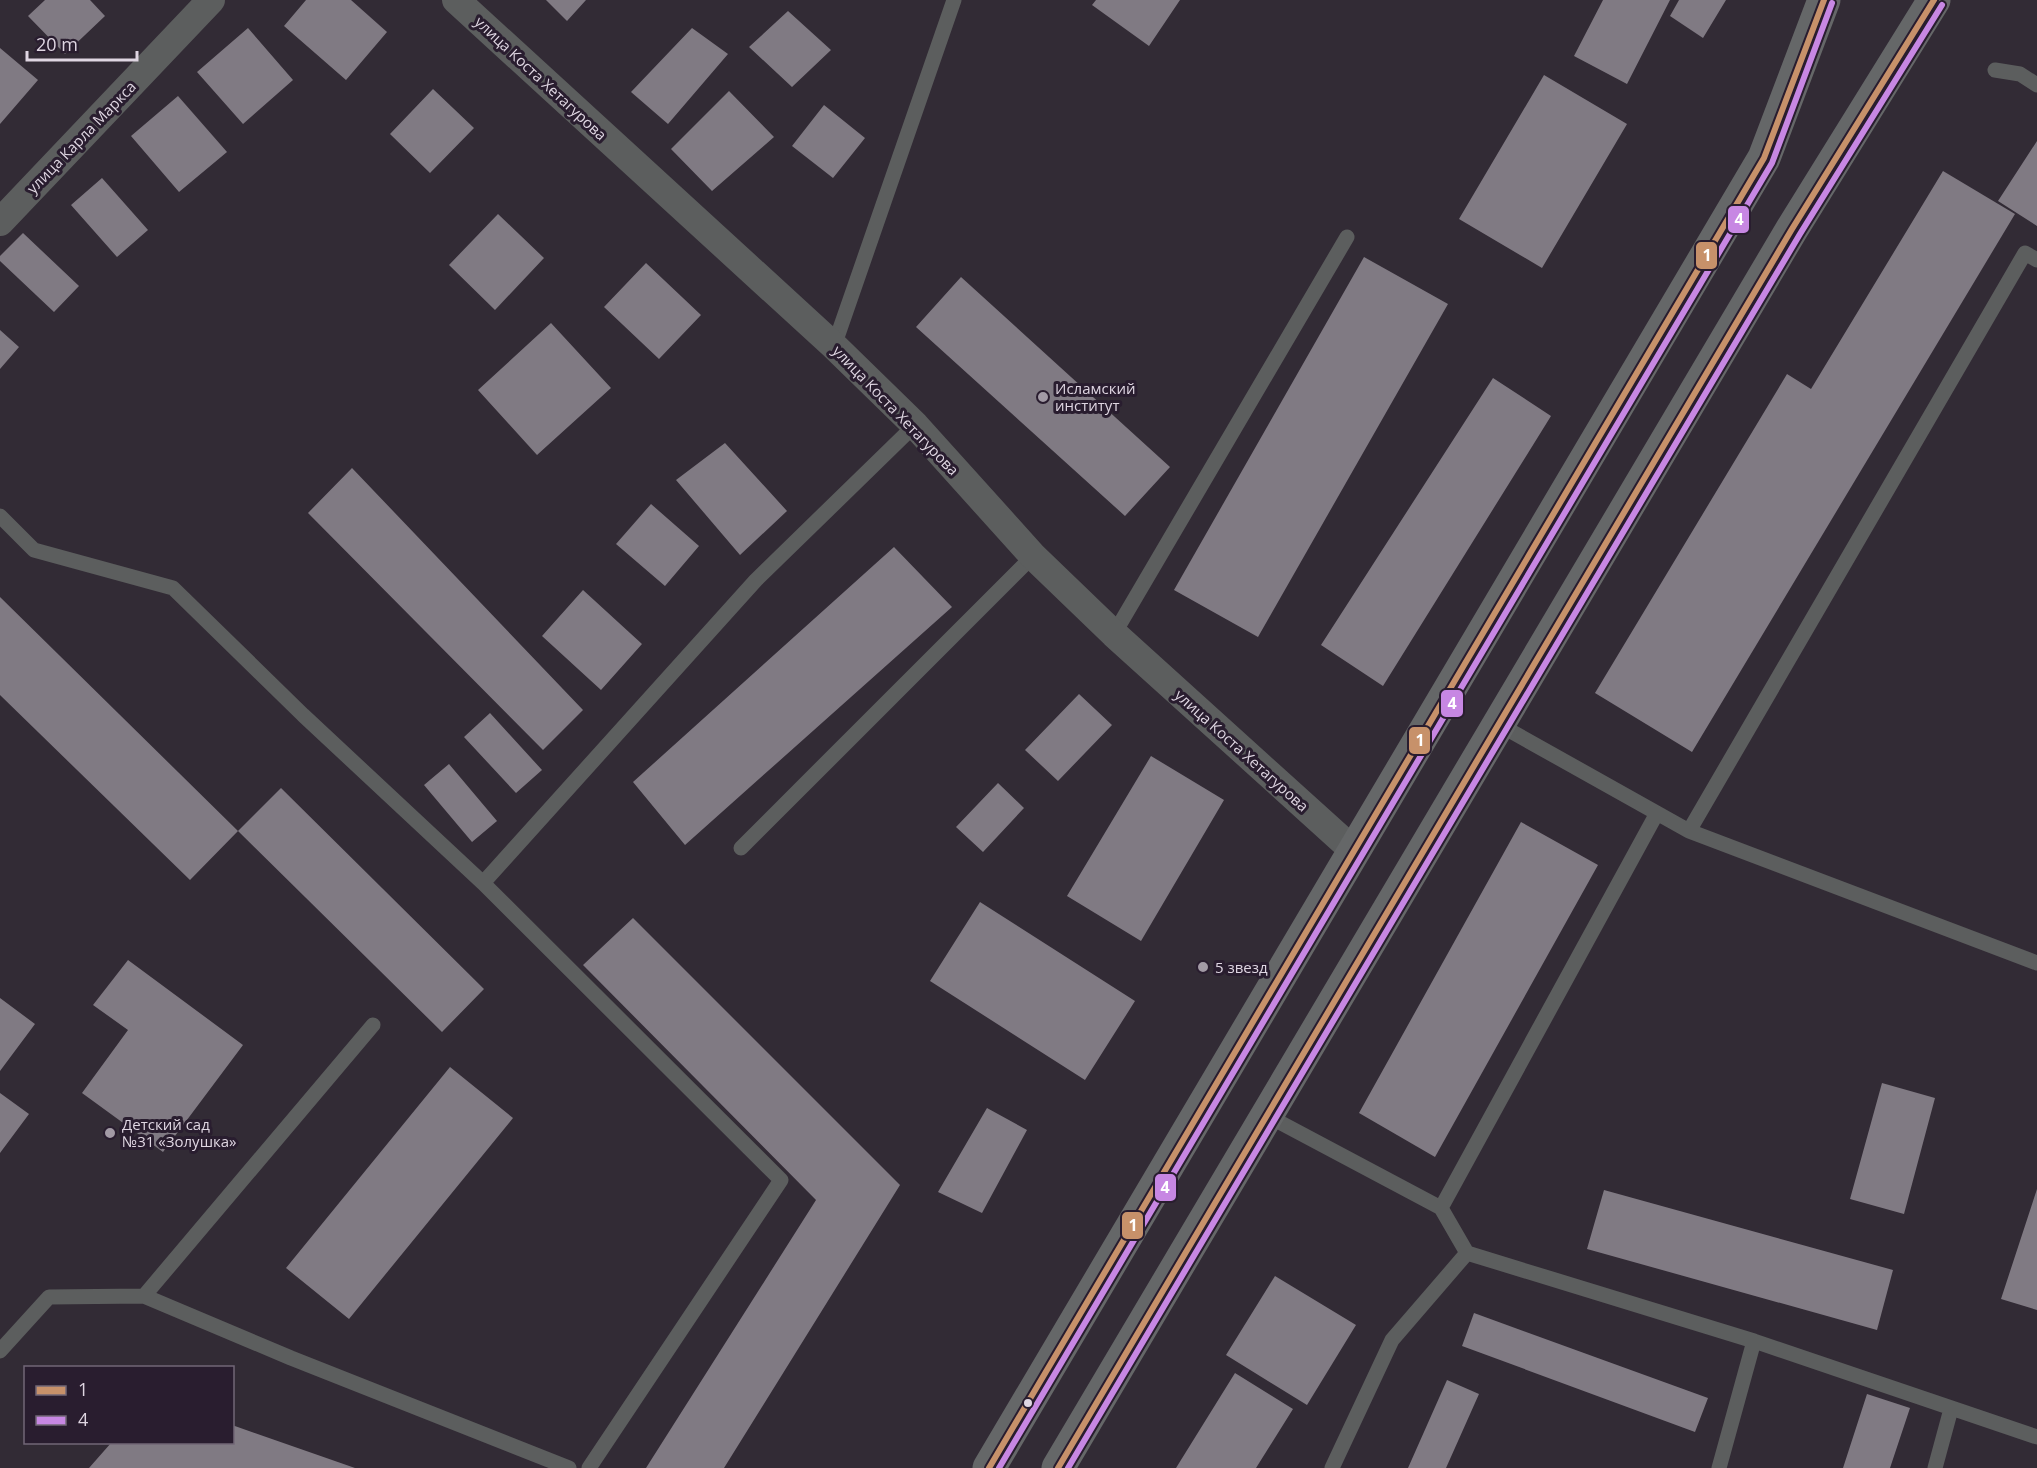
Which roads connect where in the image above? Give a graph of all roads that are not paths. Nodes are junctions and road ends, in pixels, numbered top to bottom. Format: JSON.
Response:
{"nodes":[{"id":1,"x":211,"y":0,"type":"edge"},
{"id":2,"x":456,"y":0,"type":"edge"},
{"id":3,"x":954,"y":0,"type":"edge"},
{"id":4,"x":1824,"y":0,"type":"edge"},
{"id":5,"x":1934,"y":0,"type":"edge"},
{"id":6,"x":1995,"y":70,"type":"dead end"},
{"id":7,"x":2037,"y":85,"type":"edge"},
{"id":8,"x":0,"y":222,"type":"edge"},
{"id":9,"x":1347,"y":237,"type":"dead end"},
{"id":10,"x":2037,"y":260,"type":"edge"},
{"id":11,"x":834,"y":346,"type":"junction"},
{"id":12,"x":915,"y":425,"type":"junction"},
{"id":13,"x":0,"y":516,"type":"edge"},
{"id":14,"x":1033,"y":556,"type":"junction"},
{"id":15,"x":1114,"y":634,"type":"junction"},
{"id":16,"x":1498,"y":724,"type":"junction"},
{"id":17,"x":1657,"y":813,"type":"junction"},
{"id":18,"x":1689,"y":831,"type":"junction"},
{"id":19,"x":741,"y":848,"type":"dead end"},
{"id":20,"x":1354,"y":851,"type":"junction"},
{"id":21,"x":483,"y":883,"type":"junction"},
{"id":22,"x":2037,"y":963,"type":"edge"},
{"id":23,"x":373,"y":1025,"type":"dead end"},
{"id":24,"x":1266,"y":1115,"type":"junction"},
{"id":25,"x":1441,"y":1208,"type":"junction"},
{"id":26,"x":1467,"y":1253,"type":"junction"},
{"id":27,"x":144,"y":1296,"type":"junction"},
{"id":28,"x":1754,"y":1341,"type":"junction"},
{"id":29,"x":0,"y":1351,"type":"edge"},
{"id":30,"x":1951,"y":1409,"type":"junction"},
{"id":31,"x":2037,"y":1437,"type":"edge"},
{"id":32,"x":569,"y":1468,"type":"edge"},
{"id":33,"x":589,"y":1468,"type":"edge"},
{"id":34,"x":989,"y":1468,"type":"edge"},
{"id":35,"x":1058,"y":1468,"type":"edge"},
{"id":36,"x":1332,"y":1468,"type":"edge"},
{"id":37,"x":1719,"y":1468,"type":"edge"},
{"id":38,"x":1935,"y":1468,"type":"edge"}],
"edges":[{"from":1,"to":8,"type":"street","name":"улица Карла Маркса"},
{"from":2,"to":11,"type":"street","name":"улица Коста Хетагурова"},
{"from":3,"to":11,"type":"lane"},
{"from":4,"to":20,"type":"main road"},
{"from":5,"to":16,"type":"main road"},
{"from":6,"to":7,"type":"lane"},
{"from":9,"to":15,"type":"lane"},
{"from":10,"to":18,"type":"lane"},
{"from":11,"to":12,"type":"street","name":"улица Коста Хетагурова"},
{"from":12,"to":14,"type":"street","name":"улица Коста Хетагурова"},
{"from":12,"to":21,"type":"lane"},
{"from":13,"to":21,"type":"lane"},
{"from":14,"to":15,"type":"street","name":"улица Коста Хетагурова"},
{"from":14,"to":19,"type":"lane"},
{"from":15,"to":20,"type":"street","name":"улица Коста Хетагурова"},
{"from":16,"to":17,"type":"lane"},
{"from":16,"to":24,"type":"main road"},
{"from":17,"to":18,"type":"lane"},
{"from":17,"to":25,"type":"lane"},
{"from":18,"to":22,"type":"lane"},
{"from":20,"to":34,"type":"main road"},
{"from":21,"to":33,"type":"lane"},
{"from":23,"to":27,"type":"lane"},
{"from":24,"to":25,"type":"lane"},
{"from":24,"to":35,"type":"main road"},
{"from":25,"to":26,"type":"lane"},
{"from":26,"to":28,"type":"lane"},
{"from":26,"to":36,"type":"lane"},
{"from":27,"to":29,"type":"lane"},
{"from":27,"to":32,"type":"lane"},
{"from":28,"to":30,"type":"lane"},
{"from":28,"to":37,"type":"lane"},
{"from":30,"to":31,"type":"lane"},
{"from":30,"to":38,"type":"lane"}]}
